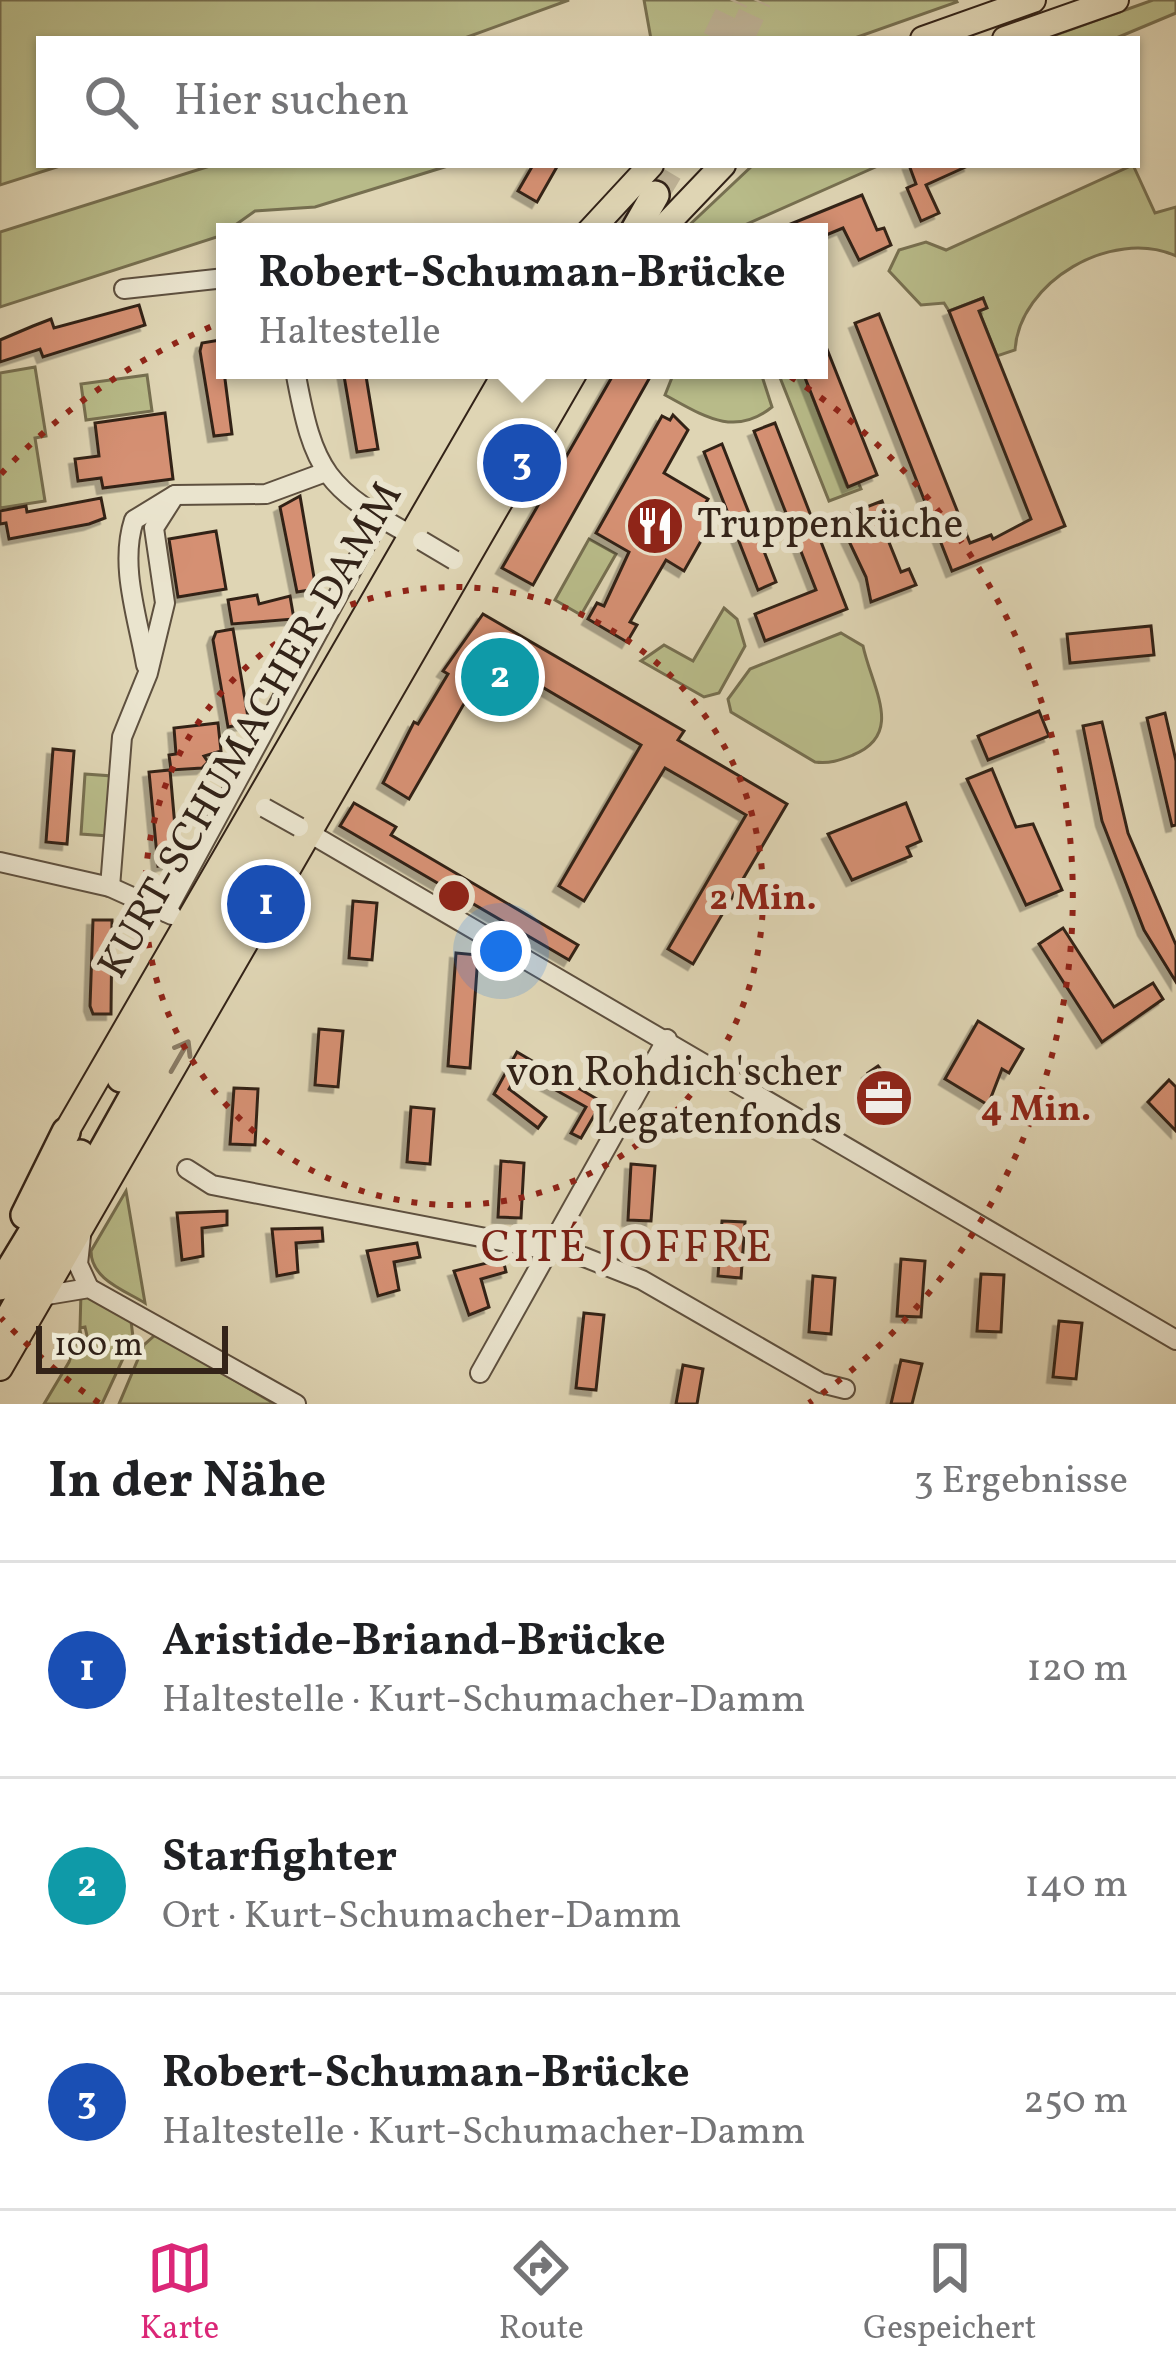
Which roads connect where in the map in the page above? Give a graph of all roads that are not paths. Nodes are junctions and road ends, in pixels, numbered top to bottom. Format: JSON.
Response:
{"nodes":[{"id":1,"x":1033,"y":0,"type":"edge"},
{"id":2,"x":1116,"y":0,"type":"edge"},
{"id":3,"x":931,"y":36,"type":"edge"},
{"id":4,"x":1014,"y":36,"type":"edge"},
{"id":5,"x":648,"y":168,"type":"tunnel mouth"},
{"id":6,"x":720,"y":168,"type":"edge"},
{"id":7,"x":656,"y":195,"type":"tunnel mouth"},
{"id":8,"x":598,"y":223,"type":"edge"},
{"id":9,"x":639,"y":223,"type":"tunnel mouth"},
{"id":10,"x":668,"y":223,"type":"edge"},
{"id":11,"x":216,"y":279,"type":"edge"},
{"id":12,"x":124,"y":289,"type":"dead end"},
{"id":13,"x":297,"y":379,"type":"edge"},
{"id":14,"x":502,"y":379,"type":"edge"},
{"id":15,"x":526,"y":379,"type":"edge"},
{"id":16,"x":548,"y":379,"type":"edge"},
{"id":17,"x":571,"y":379,"type":"edge"},
{"id":18,"x":323,"y":473,"type":"junction"},
{"id":19,"x":175,"y":495,"type":"junction"},
{"id":20,"x":380,"y":518,"type":"junction"},
{"id":21,"x":416,"y":538,"type":"junction"},
{"id":22,"x":459,"y":563,"type":"junction"},
{"id":23,"x":148,"y":673,"type":"junction"},
{"id":24,"x":260,"y":805,"type":"junction"},
{"id":25,"x":303,"y":830,"type":"junction"},
{"id":26,"x":0,"y":862,"type":"edge"},
{"id":27,"x":110,"y":887,"type":"junction"},
{"id":28,"x":176,"y":917,"type":"junction"},
{"id":29,"x":668,"y":1040,"type":"junction"},
{"id":30,"x":66,"y":1132,"type":"joint"},
{"id":31,"x":188,"y":1168,"type":"dead end"},
{"id":32,"x":81,"y":1231,"type":"junction"},
{"id":33,"x":27,"y":1236,"type":"junction"},
{"id":34,"x":551,"y":1246,"type":"junction"},
{"id":35,"x":0,"y":1286,"type":"edge"},
{"id":36,"x":89,"y":1288,"type":"junction"},
{"id":37,"x":41,"y":1296,"type":"junction"},
{"id":38,"x":0,"y":1335,"type":"edge"},
{"id":39,"x":1176,"y":1340,"type":"edge"},
{"id":40,"x":0,"y":1368,"type":"edge"},
{"id":41,"x":480,"y":1373,"type":"dead end"},
{"id":42,"x":845,"y":1390,"type":"dead end"},
{"id":43,"x":296,"y":1404,"type":"edge"}],
"edges":[{"from":1,"to":3,"type":"main road"},
{"from":2,"to":4,"type":"main road"},
{"from":5,"to":8,"type":"main road"},
{"from":6,"to":10,"type":"main road"},
{"from":7,"to":9,"type":"highway"},
{"from":11,"to":12,"type":"street"},
{"from":13,"to":18,"type":"street"},
{"from":14,"to":21,"type":"main road","name":"KURT-SCHUMACHER-DAMM"},
{"from":15,"to":33,"type":"highway"},
{"from":16,"to":38,"type":"highway"},
{"from":17,"to":22,"type":"main road"},
{"from":18,"to":19,"type":"street"},
{"from":18,"to":20,"type":"street"},
{"from":19,"to":23,"type":"street"},
{"from":19,"to":23,"type":"street"},
{"from":20,"to":21,"type":"street"},
{"from":20,"to":28,"type":"street"},
{"from":21,"to":22,"type":"street","bridge":true},
{"from":21,"to":24,"type":"main road","name":"KURT-SCHUMACHER-DAMM"},
{"from":22,"to":25,"type":"main road"},
{"from":23,"to":27,"type":"street"},
{"from":24,"to":25,"type":"street","bridge":true},
{"from":24,"to":28,"type":"main road","name":"KURT-SCHUMACHER-DAMM"},
{"from":25,"to":29,"type":"street"},
{"from":32,"to":25,"type":"main road","one_way":true},
{"from":26,"to":27,"type":"street"},
{"from":27,"to":28,"type":"street"},
{"from":28,"to":30,"type":"main road","name":"KURT-SCHUMACHER-DAMM"},
{"from":29,"to":34,"type":"street"},
{"from":29,"to":39,"type":"street"},
{"from":30,"to":33,"type":"highway"},
{"from":31,"to":34,"type":"street"},
{"from":32,"to":36,"type":"street"},
{"from":32,"to":37,"type":"main road"},
{"from":33,"to":35,"type":"highway"},
{"from":34,"to":41,"type":"street"},
{"from":34,"to":42,"type":"street"},
{"from":36,"to":37,"type":"street"},
{"from":36,"to":43,"type":"street"},
{"from":37,"to":40,"type":"main road"}]}
